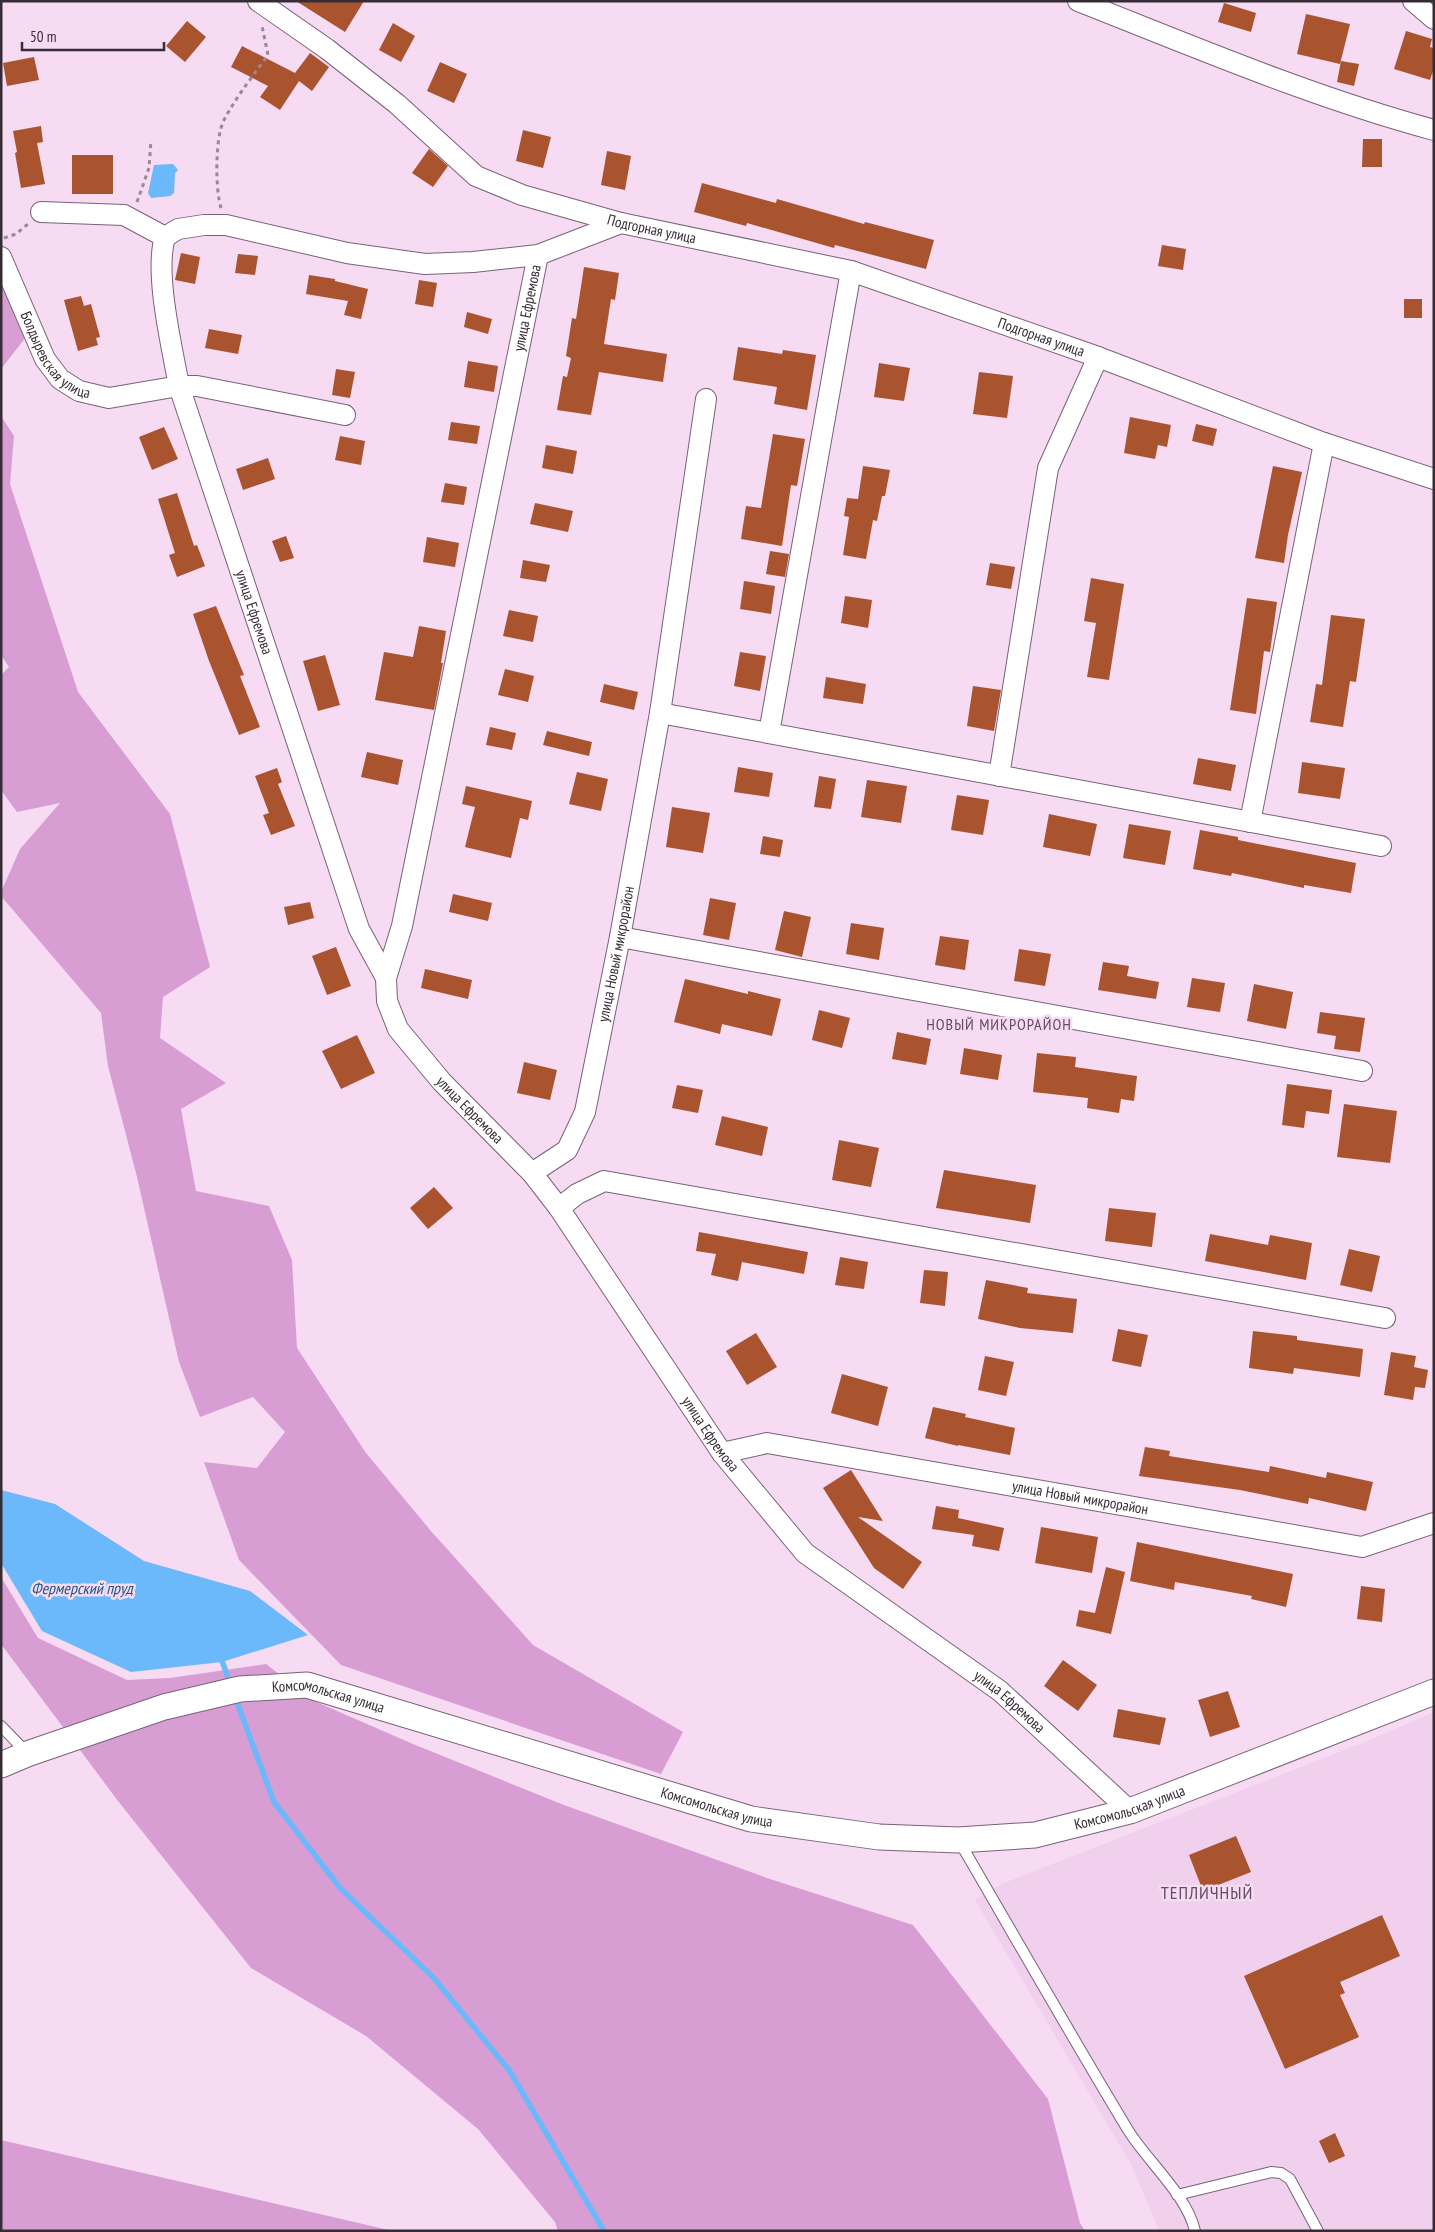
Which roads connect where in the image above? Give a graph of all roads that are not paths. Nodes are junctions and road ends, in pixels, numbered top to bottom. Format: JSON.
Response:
{"nodes":[{"id":1,"x":1078,"y":1,"type":"edge"},
{"id":2,"x":1413,"y":1,"type":"edge"},
{"id":3,"x":258,"y":2,"type":"edge"},
{"id":4,"x":1434,"y":19,"type":"edge"},
{"id":5,"x":1434,"y":130,"type":"edge"},
{"id":6,"x":41,"y":212,"type":"road end"},
{"id":7,"x":621,"y":223,"type":"junction"},
{"id":8,"x":165,"y":237,"type":"junction"},
{"id":9,"x":538,"y":255,"type":"junction"},
{"id":10,"x":1,"y":258,"type":"edge"},
{"id":11,"x":851,"y":271,"type":"junction"},
{"id":12,"x":1098,"y":357,"type":"junction"},
{"id":13,"x":179,"y":386,"type":"junction"},
{"id":14,"x":706,"y":399,"type":"dead end"},
{"id":15,"x":345,"y":414,"type":"dead end"},
{"id":16,"x":1324,"y":443,"type":"junction"},
{"id":17,"x":1434,"y":479,"type":"edge"},
{"id":18,"x":660,"y":713,"type":"junction"},
{"id":19,"x":768,"y":733,"type":"junction"},
{"id":20,"x":999,"y":776,"type":"junction"},
{"id":21,"x":1250,"y":822,"type":"junction"},
{"id":22,"x":1381,"y":846,"type":"dead end"},
{"id":23,"x":620,"y":937,"type":"junction"},
{"id":24,"x":386,"y":978,"type":"junction"},
{"id":25,"x":1362,"y":1071,"type":"dead end"},
{"id":26,"x":532,"y":1173,"type":"junction"},
{"id":27,"x":560,"y":1208,"type":"junction"},
{"id":28,"x":1385,"y":1318,"type":"dead end"},
{"id":29,"x":722,"y":1453,"type":"junction"},
{"id":30,"x":1434,"y":1523,"type":"edge"},
{"id":31,"x":1434,"y":1692,"type":"edge"},
{"id":32,"x":1,"y":1726,"type":"edge"},
{"id":33,"x":27,"y":1754,"type":"junction"},
{"id":34,"x":1,"y":1766,"type":"edge"},
{"id":35,"x":1130,"y":1811,"type":"junction"},
{"id":36,"x":958,"y":1840,"type":"junction"},
{"id":37,"x":1177,"y":2195,"type":"junction"},
{"id":38,"x":1195,"y":2231,"type":"edge"},
{"id":39,"x":1318,"y":2231,"type":"edge"}],
"edges":[{"from":1,"to":5,"type":"street"},
{"from":2,"to":4,"type":"street"},
{"from":3,"to":7,"type":"street","name":"Подгорная улица"},
{"from":6,"to":8,"type":"street"},
{"from":7,"to":9,"type":"street"},
{"from":7,"to":11,"type":"street","name":"Подгорная улица"},
{"from":8,"to":9,"type":"street"},
{"from":8,"to":13,"type":"street","name":"улица Ефремова"},
{"from":9,"to":24,"type":"street","name":"улица Ефремова"},
{"from":10,"to":13,"type":"street","name":"Болдыревская улица"},
{"from":11,"to":12,"type":"street","name":"Подгорная улица"},
{"from":11,"to":19,"type":"street"},
{"from":12,"to":16,"type":"street","name":"Подгорная улица"},
{"from":12,"to":20,"type":"street"},
{"from":13,"to":15,"type":"street","name":"Болдыревская улица"},
{"from":13,"to":24,"type":"street","name":"улица Ефремова"},
{"from":14,"to":18,"type":"street","name":"улица Новый микрорайон"},
{"from":16,"to":17,"type":"street","name":"Подгорная улица"},
{"from":16,"to":21,"type":"street"},
{"from":18,"to":19,"type":"street"},
{"from":18,"to":23,"type":"street","name":"улица Новый микрорайон"},
{"from":19,"to":20,"type":"street"},
{"from":20,"to":21,"type":"street"},
{"from":21,"to":22,"type":"street"},
{"from":23,"to":25,"type":"street"},
{"from":23,"to":26,"type":"street","name":"улица Новый микрорайон"},
{"from":24,"to":26,"type":"street","name":"улица Ефремова"},
{"from":26,"to":27,"type":"street","name":"улица Ефремова"},
{"from":27,"to":28,"type":"street"},
{"from":27,"to":29,"type":"street","name":"улица Ефремова"},
{"from":29,"to":30,"type":"street","name":"улица Новый микрорайон"},
{"from":29,"to":35,"type":"street","name":"улица Ефремова"},
{"from":31,"to":35,"type":"street","name":"Комсомольская улица"},
{"from":32,"to":33,"type":"lane"},
{"from":33,"to":34,"type":"street","name":"Комсомольская улица"},
{"from":33,"to":36,"type":"street","name":"Комсомольская улица"},
{"from":35,"to":36,"type":"street","name":"Комсомольская улица"},
{"from":36,"to":37,"type":"lane"},
{"from":37,"to":38,"type":"lane"},
{"from":37,"to":39,"type":"lane"}]}
